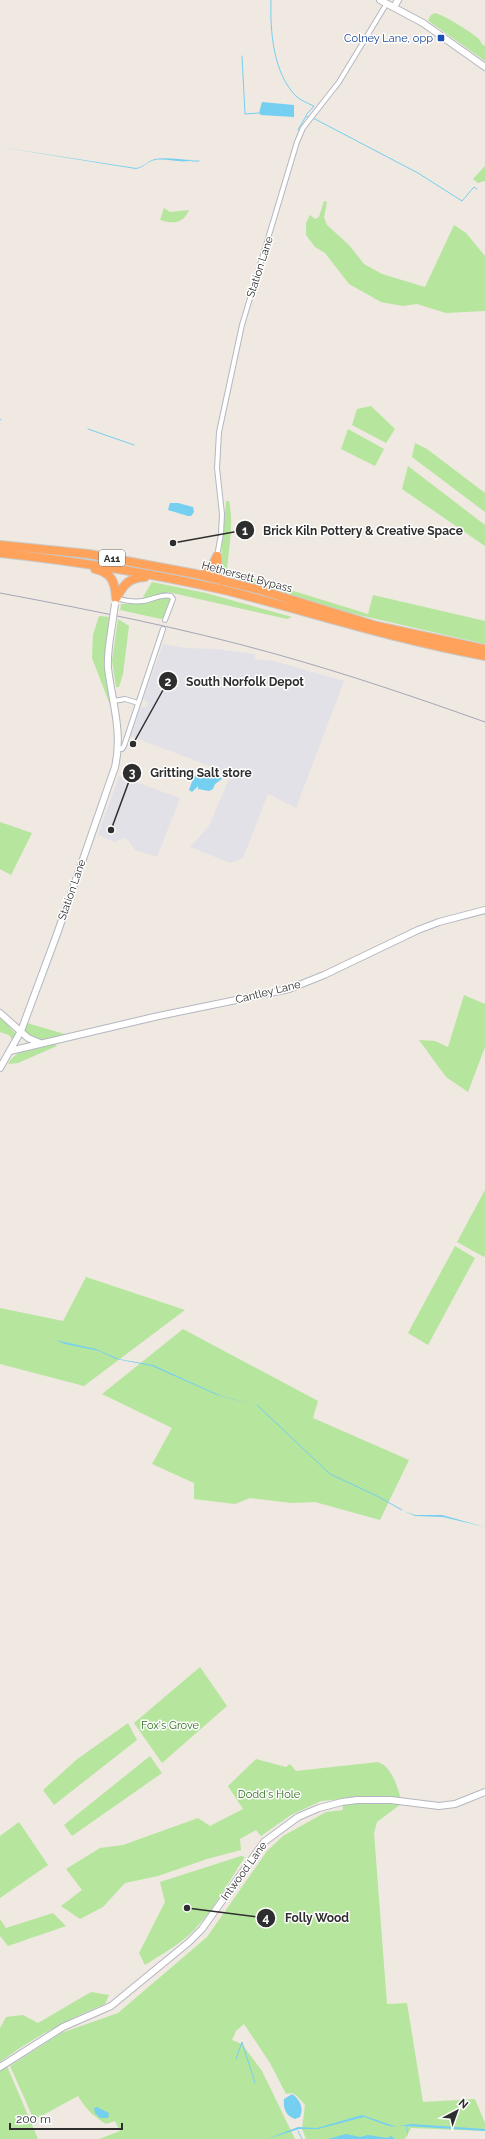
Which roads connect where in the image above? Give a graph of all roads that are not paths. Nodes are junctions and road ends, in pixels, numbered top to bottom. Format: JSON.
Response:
{"nodes":[{"id":1,"x":398,"y":0,"type":"edge"},
{"id":2,"x":384,"y":2,"type":"edge"},
{"id":3,"x":394,"y":7,"type":"junction"},
{"id":4,"x":485,"y":67,"type":"edge"},
{"id":5,"x":0,"y":545,"type":"edge"},
{"id":6,"x":0,"y":552,"type":"edge"},
{"id":7,"x":217,"y":556,"type":"junction"},
{"id":8,"x":63,"y":560,"type":"junction"},
{"id":9,"x":202,"y":575,"type":"junction"},
{"id":10,"x":170,"y":578,"type":"junction"},
{"id":11,"x":222,"y":581,"type":"junction"},
{"id":12,"x":116,"y":601,"type":"junction"},
{"id":13,"x":165,"y":620,"type":"dead end"},
{"id":14,"x":163,"y":629,"type":"dead end"},
{"id":15,"x":485,"y":649,"type":"edge"},
{"id":16,"x":485,"y":656,"type":"edge"},
{"id":17,"x":114,"y":701,"type":"junction"},
{"id":18,"x":138,"y":702,"type":"junction"},
{"id":19,"x":118,"y":748,"type":"junction"},
{"id":20,"x":485,"y":910,"type":"edge"},
{"id":21,"x":0,"y":1013,"type":"edge"},
{"id":22,"x":21,"y":1031,"type":"junction"},
{"id":23,"x":40,"y":1043,"type":"junction"},
{"id":24,"x":10,"y":1051,"type":"junction"},
{"id":25,"x":0,"y":1068,"type":"edge"},
{"id":26,"x":485,"y":1792,"type":"edge"},
{"id":27,"x":0,"y":2067,"type":"edge"}],
"edges":[{"from":1,"to":3,"type":"street"},
{"from":2,"to":3,"type":"street"},
{"from":2,"to":7,"type":"street","name":"Station Lane"},
{"from":3,"to":4,"type":"street"},
{"from":5,"to":9,"type":"highway","name":"Hethersett Bypass","number":"A11"},
{"from":6,"to":8,"type":"highway","name":"Hethersett Bypass","number":"A11"},
{"from":7,"to":9,"type":"highway"},
{"from":7,"to":11,"type":"highway"},
{"from":8,"to":10,"type":"highway","name":"Hethersett Bypass","number":"A11"},
{"from":8,"to":12,"type":"highway","number":"A11"},
{"from":9,"to":11,"type":"highway","name":"Hethersett Bypass","number":"A11"},
{"from":10,"to":12,"type":"highway","number":"A11"},
{"from":10,"to":16,"type":"highway","name":"Hethersett Bypass","number":"A11"},
{"from":11,"to":15,"type":"highway","name":"Hethersett Bypass","number":"A11"},
{"from":12,"to":13,"type":"street"},
{"from":12,"to":17,"type":"street","name":"Station Lane","bridge":true},
{"from":14,"to":18,"type":"street","name":"Station Lane"},
{"from":17,"to":18,"type":"street"},
{"from":17,"to":19,"type":"street","name":"Station Lane"},
{"from":18,"to":19,"type":"street","name":"Station Lane"},
{"from":19,"to":22,"type":"street","name":"Station Lane"},
{"from":20,"to":23,"type":"street","name":"Cantley Lane"},
{"from":21,"to":22,"type":"street"},
{"from":22,"to":23,"type":"street"},
{"from":22,"to":24,"type":"street","name":"Station Lane"},
{"from":23,"to":24,"type":"street","name":"Cantley Lane"},
{"from":24,"to":25,"type":"street","name":"Station Lane"},
{"from":26,"to":27,"type":"street","name":"Intwood Lane"}]}
